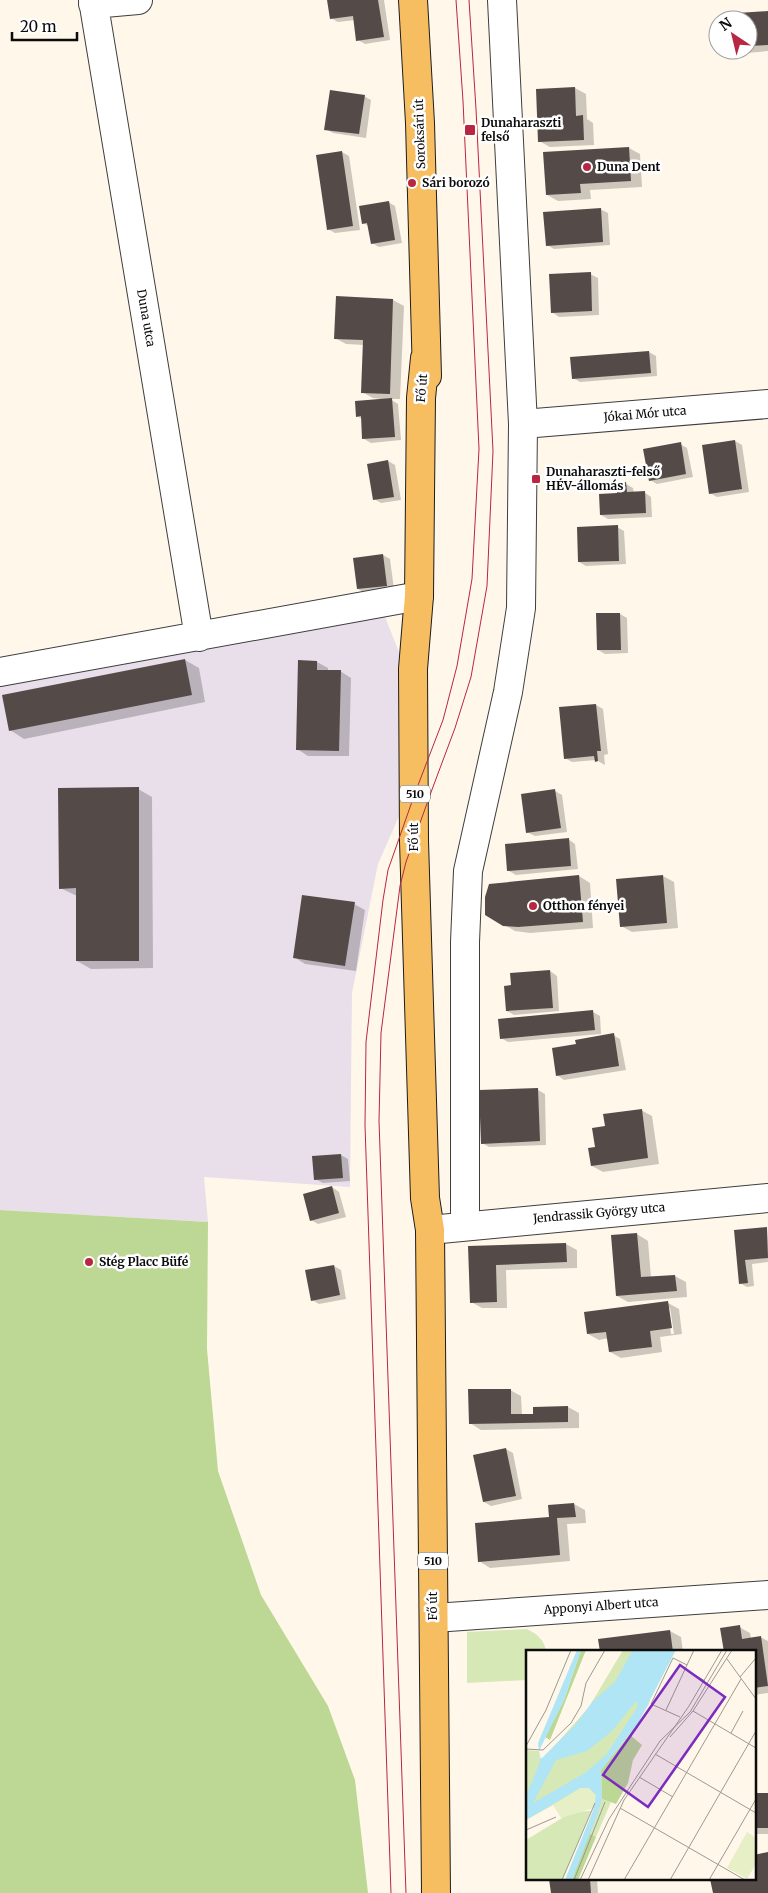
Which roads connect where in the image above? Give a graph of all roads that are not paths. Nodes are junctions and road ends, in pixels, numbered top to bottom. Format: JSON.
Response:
{"nodes":[{"id":1,"x":138,"y":0,"type":"edge"},
{"id":2,"x":413,"y":0,"type":"edge"},
{"id":3,"x":502,"y":0,"type":"edge"},
{"id":4,"x":93,"y":2,"type":"edge"},
{"id":5,"x":425,"y":358,"type":"junction"},
{"id":6,"x":768,"y":404,"type":"edge"},
{"id":7,"x":523,"y":424,"type":"junction"},
{"id":8,"x":419,"y":596,"type":"junction"},
{"id":9,"x":199,"y":637,"type":"junction"},
{"id":10,"x":0,"y":672,"type":"edge"},
{"id":11,"x":768,"y":1198,"type":"edge"},
{"id":12,"x":466,"y":1225,"type":"junction"},
{"id":13,"x":430,"y":1230,"type":"junction"},
{"id":14,"x":768,"y":1595,"type":"edge"},
{"id":15,"x":434,"y":1618,"type":"junction"},
{"id":16,"x":436,"y":1893,"type":"edge"}],
"edges":[{"from":1,"to":4,"type":"street"},
{"from":2,"to":5,"type":"main road","name":"Soroksári út","number":"510"},
{"from":3,"to":7,"type":"street"},
{"from":4,"to":9,"type":"street","name":"Duna utca"},
{"from":5,"to":8,"type":"main road","name":"Fő út","number":"510"},
{"from":5,"to":13,"type":"main road","name":"Fő út","number":"510"},
{"from":6,"to":7,"type":"street","name":"Jókai Mór utca"},
{"from":7,"to":12,"type":"street"},
{"from":8,"to":9,"type":"street"},
{"from":8,"to":13,"type":"main road","name":"Fő út","number":"510"},
{"from":9,"to":10,"type":"street"},
{"from":11,"to":12,"type":"street","name":"Jendrassik György utca"},
{"from":12,"to":13,"type":"street","name":"Jendrassik György utca"},
{"from":13,"to":15,"type":"main road","name":"Fő út","number":"510"},
{"from":14,"to":15,"type":"street","name":"Apponyi Albert utca"},
{"from":15,"to":16,"type":"main road","name":"Fő út","number":"510"}]}
